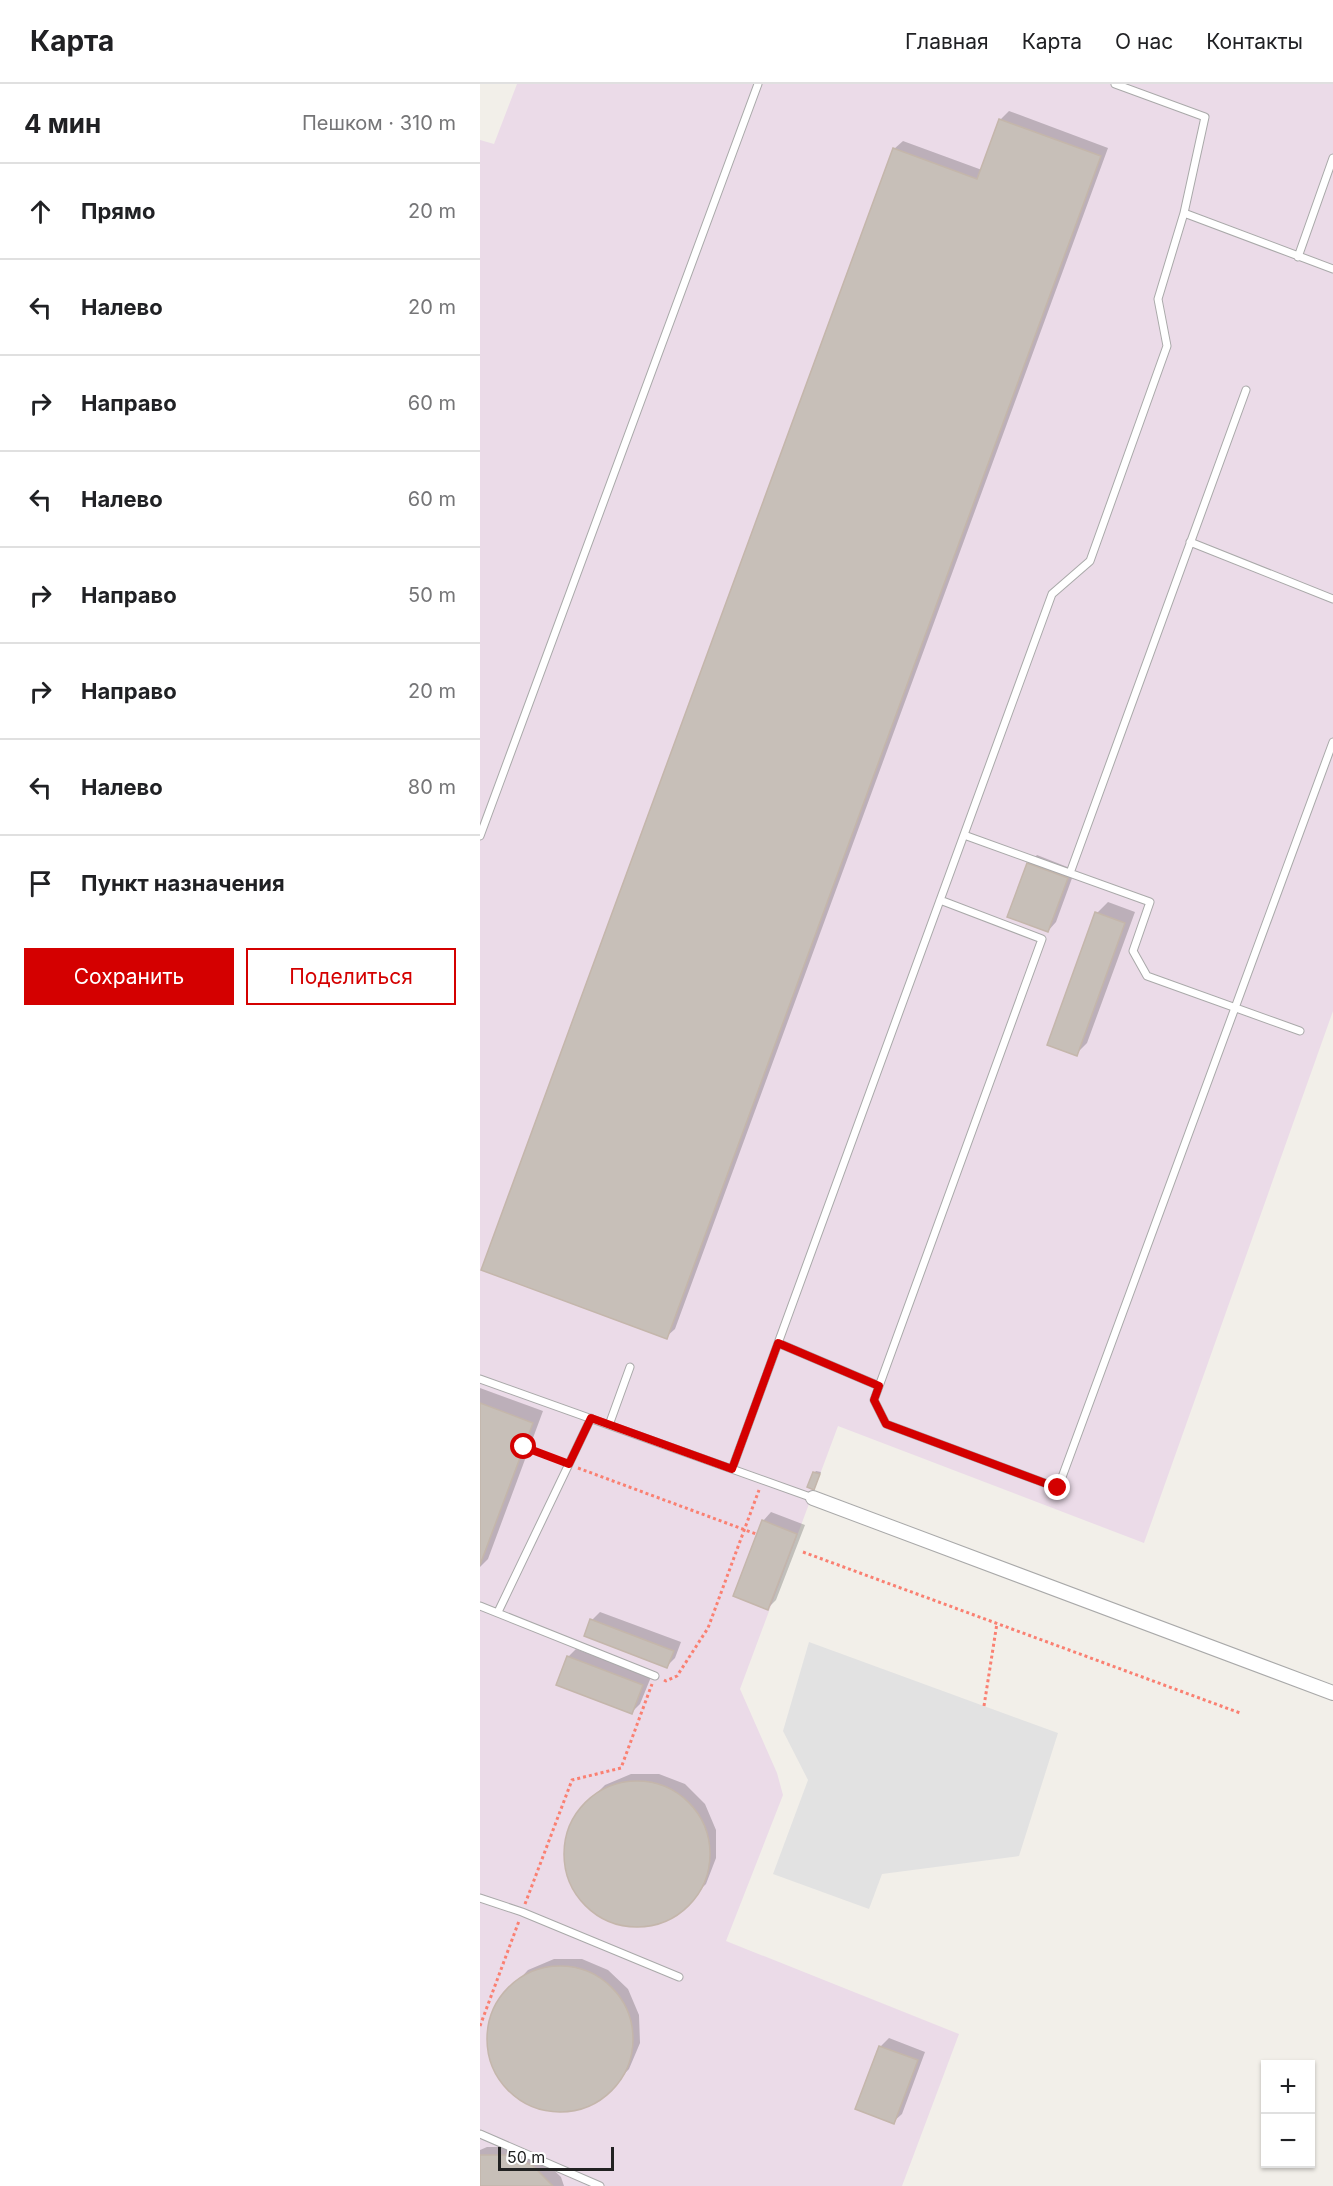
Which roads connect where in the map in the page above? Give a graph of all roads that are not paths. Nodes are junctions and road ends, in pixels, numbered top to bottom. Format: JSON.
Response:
{"nodes":[{"id":1,"x":758,"y":84,"type":"edge"},
{"id":2,"x":1115,"y":84,"type":"edge"},
{"id":3,"x":1333,"y":158,"type":"edge"},
{"id":4,"x":1184,"y":213,"type":"junction"},
{"id":5,"x":1298,"y":257,"type":"junction"},
{"id":6,"x":1333,"y":269,"type":"edge"},
{"id":7,"x":1246,"y":390,"type":"dead end"},
{"id":8,"x":1190,"y":542,"type":"junction"},
{"id":9,"x":1333,"y":599,"type":"edge"},
{"id":10,"x":1333,"y":742,"type":"edge"},
{"id":11,"x":964,"y":835,"type":"junction"},
{"id":12,"x":480,"y":836,"type":"edge"},
{"id":13,"x":1070,"y":873,"type":"junction"},
{"id":14,"x":940,"y":900,"type":"junction"},
{"id":15,"x":1235,"y":1008,"type":"junction"},
{"id":16,"x":1300,"y":1031,"type":"dead end"},
{"id":17,"x":778,"y":1343,"type":"junction"},
{"id":18,"x":630,"y":1367,"type":"dead end"},
{"id":19,"x":480,"y":1379,"type":"edge"},
{"id":20,"x":879,"y":1386,"type":"junction"},
{"id":21,"x":591,"y":1418,"type":"junction"},
{"id":22,"x":609,"y":1425,"type":"junction"},
{"id":23,"x":732,"y":1469,"type":"junction"},
{"id":24,"x":813,"y":1498,"type":"joint"},
{"id":25,"x":480,"y":1606,"type":"edge"},
{"id":26,"x":498,"y":1612,"type":"junction"},
{"id":27,"x":655,"y":1676,"type":"road end"},
{"id":28,"x":1333,"y":1693,"type":"edge"},
{"id":29,"x":480,"y":1898,"type":"edge"},
{"id":30,"x":679,"y":1977,"type":"dead end"},
{"id":31,"x":480,"y":2134,"type":"edge"},
{"id":32,"x":600,"y":2186,"type":"edge"}],
"edges":[{"from":1,"to":12,"type":"lane"},
{"from":2,"to":4,"type":"lane"},
{"from":3,"to":5,"type":"lane"},
{"from":4,"to":5,"type":"lane"},
{"from":4,"to":11,"type":"lane"},
{"from":5,"to":6,"type":"lane"},
{"from":7,"to":8,"type":"lane"},
{"from":8,"to":9,"type":"lane"},
{"from":8,"to":13,"type":"lane"},
{"from":10,"to":15,"type":"lane"},
{"from":11,"to":13,"type":"lane"},
{"from":11,"to":14,"type":"lane"},
{"from":13,"to":15,"type":"lane"},
{"from":14,"to":17,"type":"lane"},
{"from":14,"to":20,"type":"lane"},
{"from":15,"to":16,"type":"lane"},
{"from":15,"to":20,"type":"lane"},
{"from":17,"to":20,"type":"lane"},
{"from":17,"to":23,"type":"lane"},
{"from":18,"to":22,"type":"lane"},
{"from":19,"to":21,"type":"lane"},
{"from":21,"to":22,"type":"lane"},
{"from":21,"to":26,"type":"lane"},
{"from":22,"to":23,"type":"lane"},
{"from":23,"to":24,"type":"lane"},
{"from":24,"to":28,"type":"street"},
{"from":25,"to":26,"type":"lane"},
{"from":26,"to":27,"type":"lane"},
{"from":29,"to":30,"type":"lane"},
{"from":31,"to":32,"type":"lane"}]}
